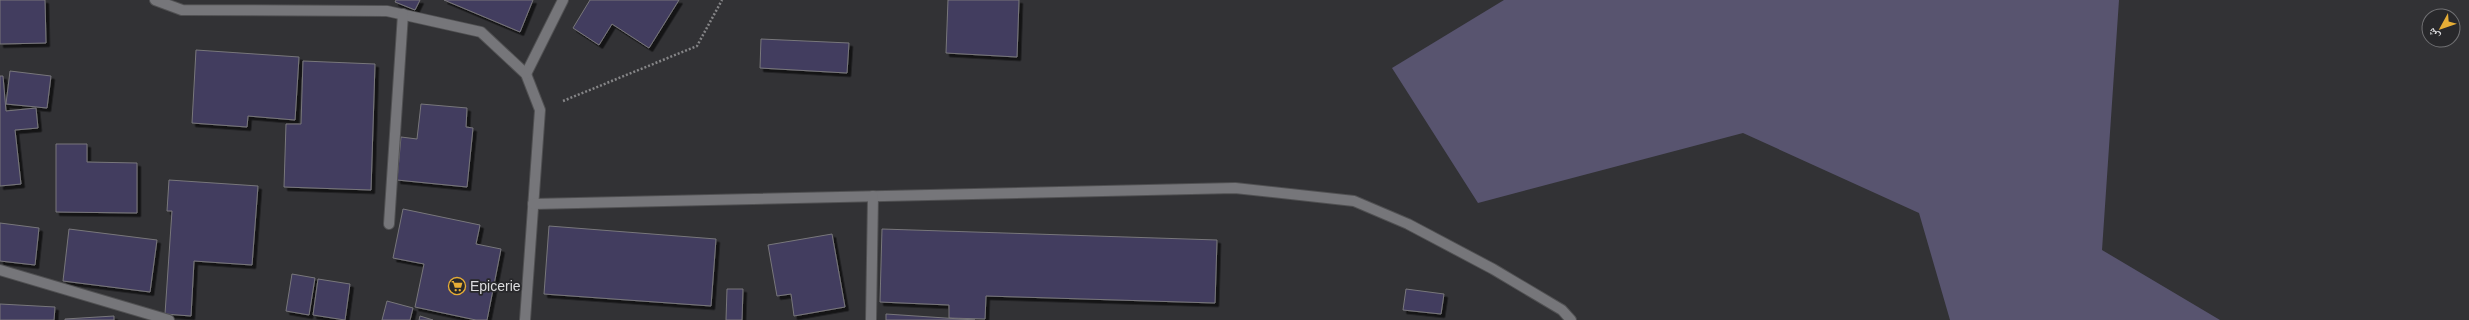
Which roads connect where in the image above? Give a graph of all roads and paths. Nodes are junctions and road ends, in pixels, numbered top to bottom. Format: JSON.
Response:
{"nodes":[{"id":1,"x":155,"y":0,"type":"edge"},
{"id":2,"x":563,"y":0,"type":"edge"},
{"id":3,"x":722,"y":0,"type":"edge"},
{"id":4,"x":287,"y":5,"type":"edge"},
{"id":5,"x":403,"y":14,"type":"junction"},
{"id":6,"x":526,"y":74,"type":"junction"},
{"id":7,"x":540,"y":110,"type":"junction"},
{"id":8,"x":873,"y":196,"type":"junction"},
{"id":9,"x":533,"y":204,"type":"junction"},
{"id":10,"x":389,"y":224,"type":"dead end"},
{"id":11,"x":0,"y":270,"type":"edge"},
{"id":12,"x":169,"y":320,"type":"edge"},
{"id":13,"x":525,"y":320,"type":"edge"},
{"id":14,"x":871,"y":320,"type":"edge"},
{"id":15,"x":1571,"y":320,"type":"edge"}],
"edges":[{"from":1,"to":4,"type":"street"},
{"from":2,"to":6,"type":"street"},
{"from":3,"to":7,"type":"path"},
{"from":4,"to":5,"type":"street"},
{"from":5,"to":6,"type":"street"},
{"from":5,"to":10,"type":"street"},
{"from":6,"to":7,"type":"street"},
{"from":7,"to":9,"type":"street"},
{"from":8,"to":9,"type":"street"},
{"from":8,"to":14,"type":"street"},
{"from":8,"to":15,"type":"street"},
{"from":9,"to":13,"type":"street"},
{"from":11,"to":12,"type":"street"}]}
